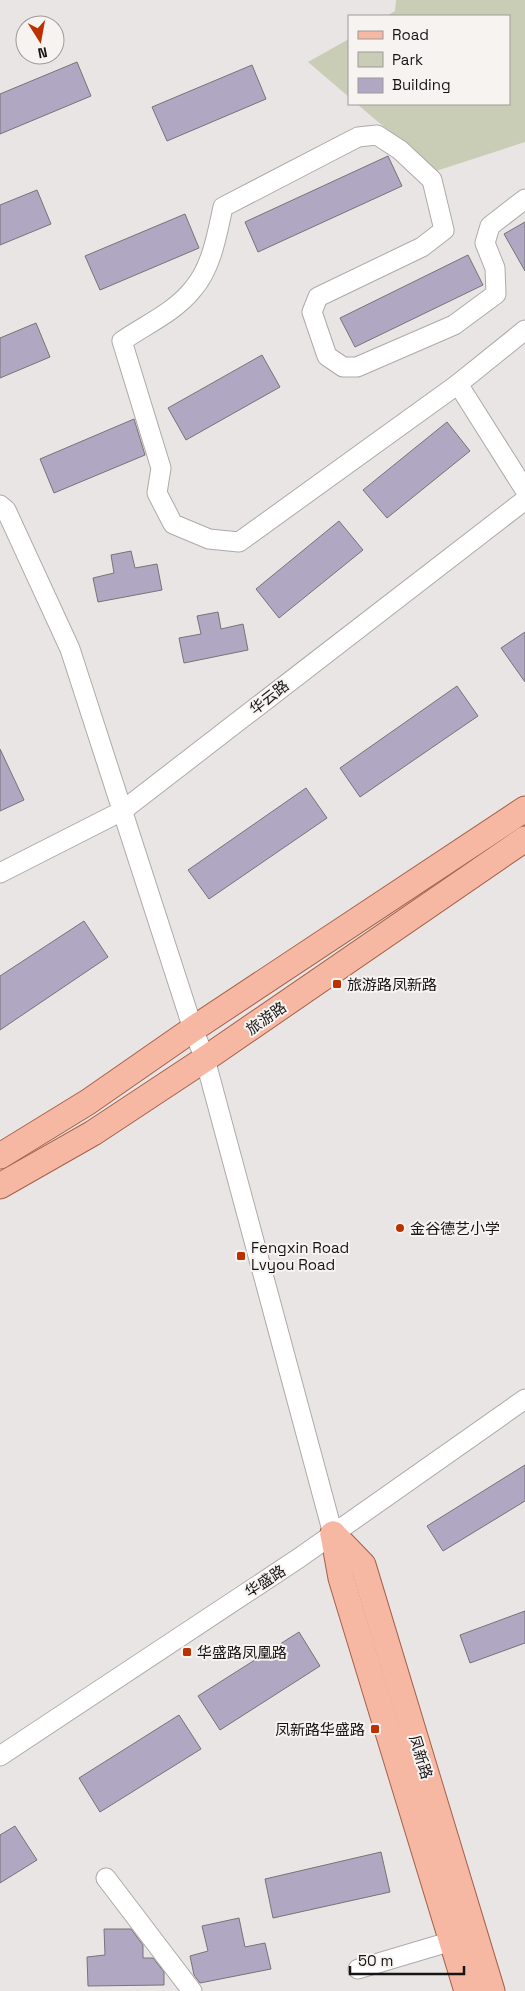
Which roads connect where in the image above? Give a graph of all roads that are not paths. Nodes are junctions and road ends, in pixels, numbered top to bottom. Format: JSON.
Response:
{"nodes":[{"id":1,"x":525,"y":198,"type":"edge"},
{"id":2,"x":525,"y":330,"type":"edge"},
{"id":3,"x":458,"y":384,"type":"junction"},
{"id":4,"x":525,"y":490,"type":"edge"},
{"id":5,"x":525,"y":500,"type":"edge"},
{"id":6,"x":0,"y":505,"type":"edge"},
{"id":7,"x":525,"y":810,"type":"edge"},
{"id":8,"x":122,"y":811,"type":"junction"},
{"id":9,"x":525,"y":839,"type":"edge"},
{"id":10,"x":0,"y":873,"type":"edge"},
{"id":11,"x":193,"y":1029,"type":"junction"},
{"id":12,"x":205,"y":1060,"type":"junction"},
{"id":13,"x":0,"y":1156,"type":"edge"},
{"id":14,"x":0,"y":1186,"type":"edge"},
{"id":15,"x":525,"y":1399,"type":"edge"},
{"id":16,"x":333,"y":1534,"type":"junction"},
{"id":17,"x":0,"y":1756,"type":"edge"},
{"id":18,"x":106,"y":1878,"type":"dead end"},
{"id":19,"x":452,"y":1941,"type":"junction"},
{"id":20,"x":358,"y":1968,"type":"dead end"},
{"id":21,"x":192,"y":1991,"type":"edge"},
{"id":22,"x":467,"y":1991,"type":"edge"},
{"id":23,"x":492,"y":1991,"type":"edge"}],
"edges":[{"from":1,"to":3,"type":"street"},
{"from":2,"to":3,"type":"street"},
{"from":3,"to":4,"type":"street"},
{"from":5,"to":8,"type":"street","name":"华云路"},
{"from":6,"to":8,"type":"street"},
{"from":7,"to":11,"type":"main road","name":"旅游路"},
{"from":8,"to":10,"type":"street","name":"华云路"},
{"from":8,"to":11,"type":"street"},
{"from":9,"to":12,"type":"main road","name":"旅游路"},
{"from":11,"to":12,"type":"street"},
{"from":11,"to":13,"type":"main road","name":"旅游路"},
{"from":12,"to":14,"type":"main road","name":"旅游路"},
{"from":12,"to":16,"type":"street"},
{"from":15,"to":16,"type":"street","name":"华盛路"},
{"from":16,"to":17,"type":"street","name":"华盛路"},
{"from":16,"to":19,"type":"main road"},
{"from":16,"to":23,"type":"main road","name":"凤新路"},
{"from":18,"to":21,"type":"street"},
{"from":19,"to":20,"type":"street"},
{"from":19,"to":22,"type":"main road"}]}
